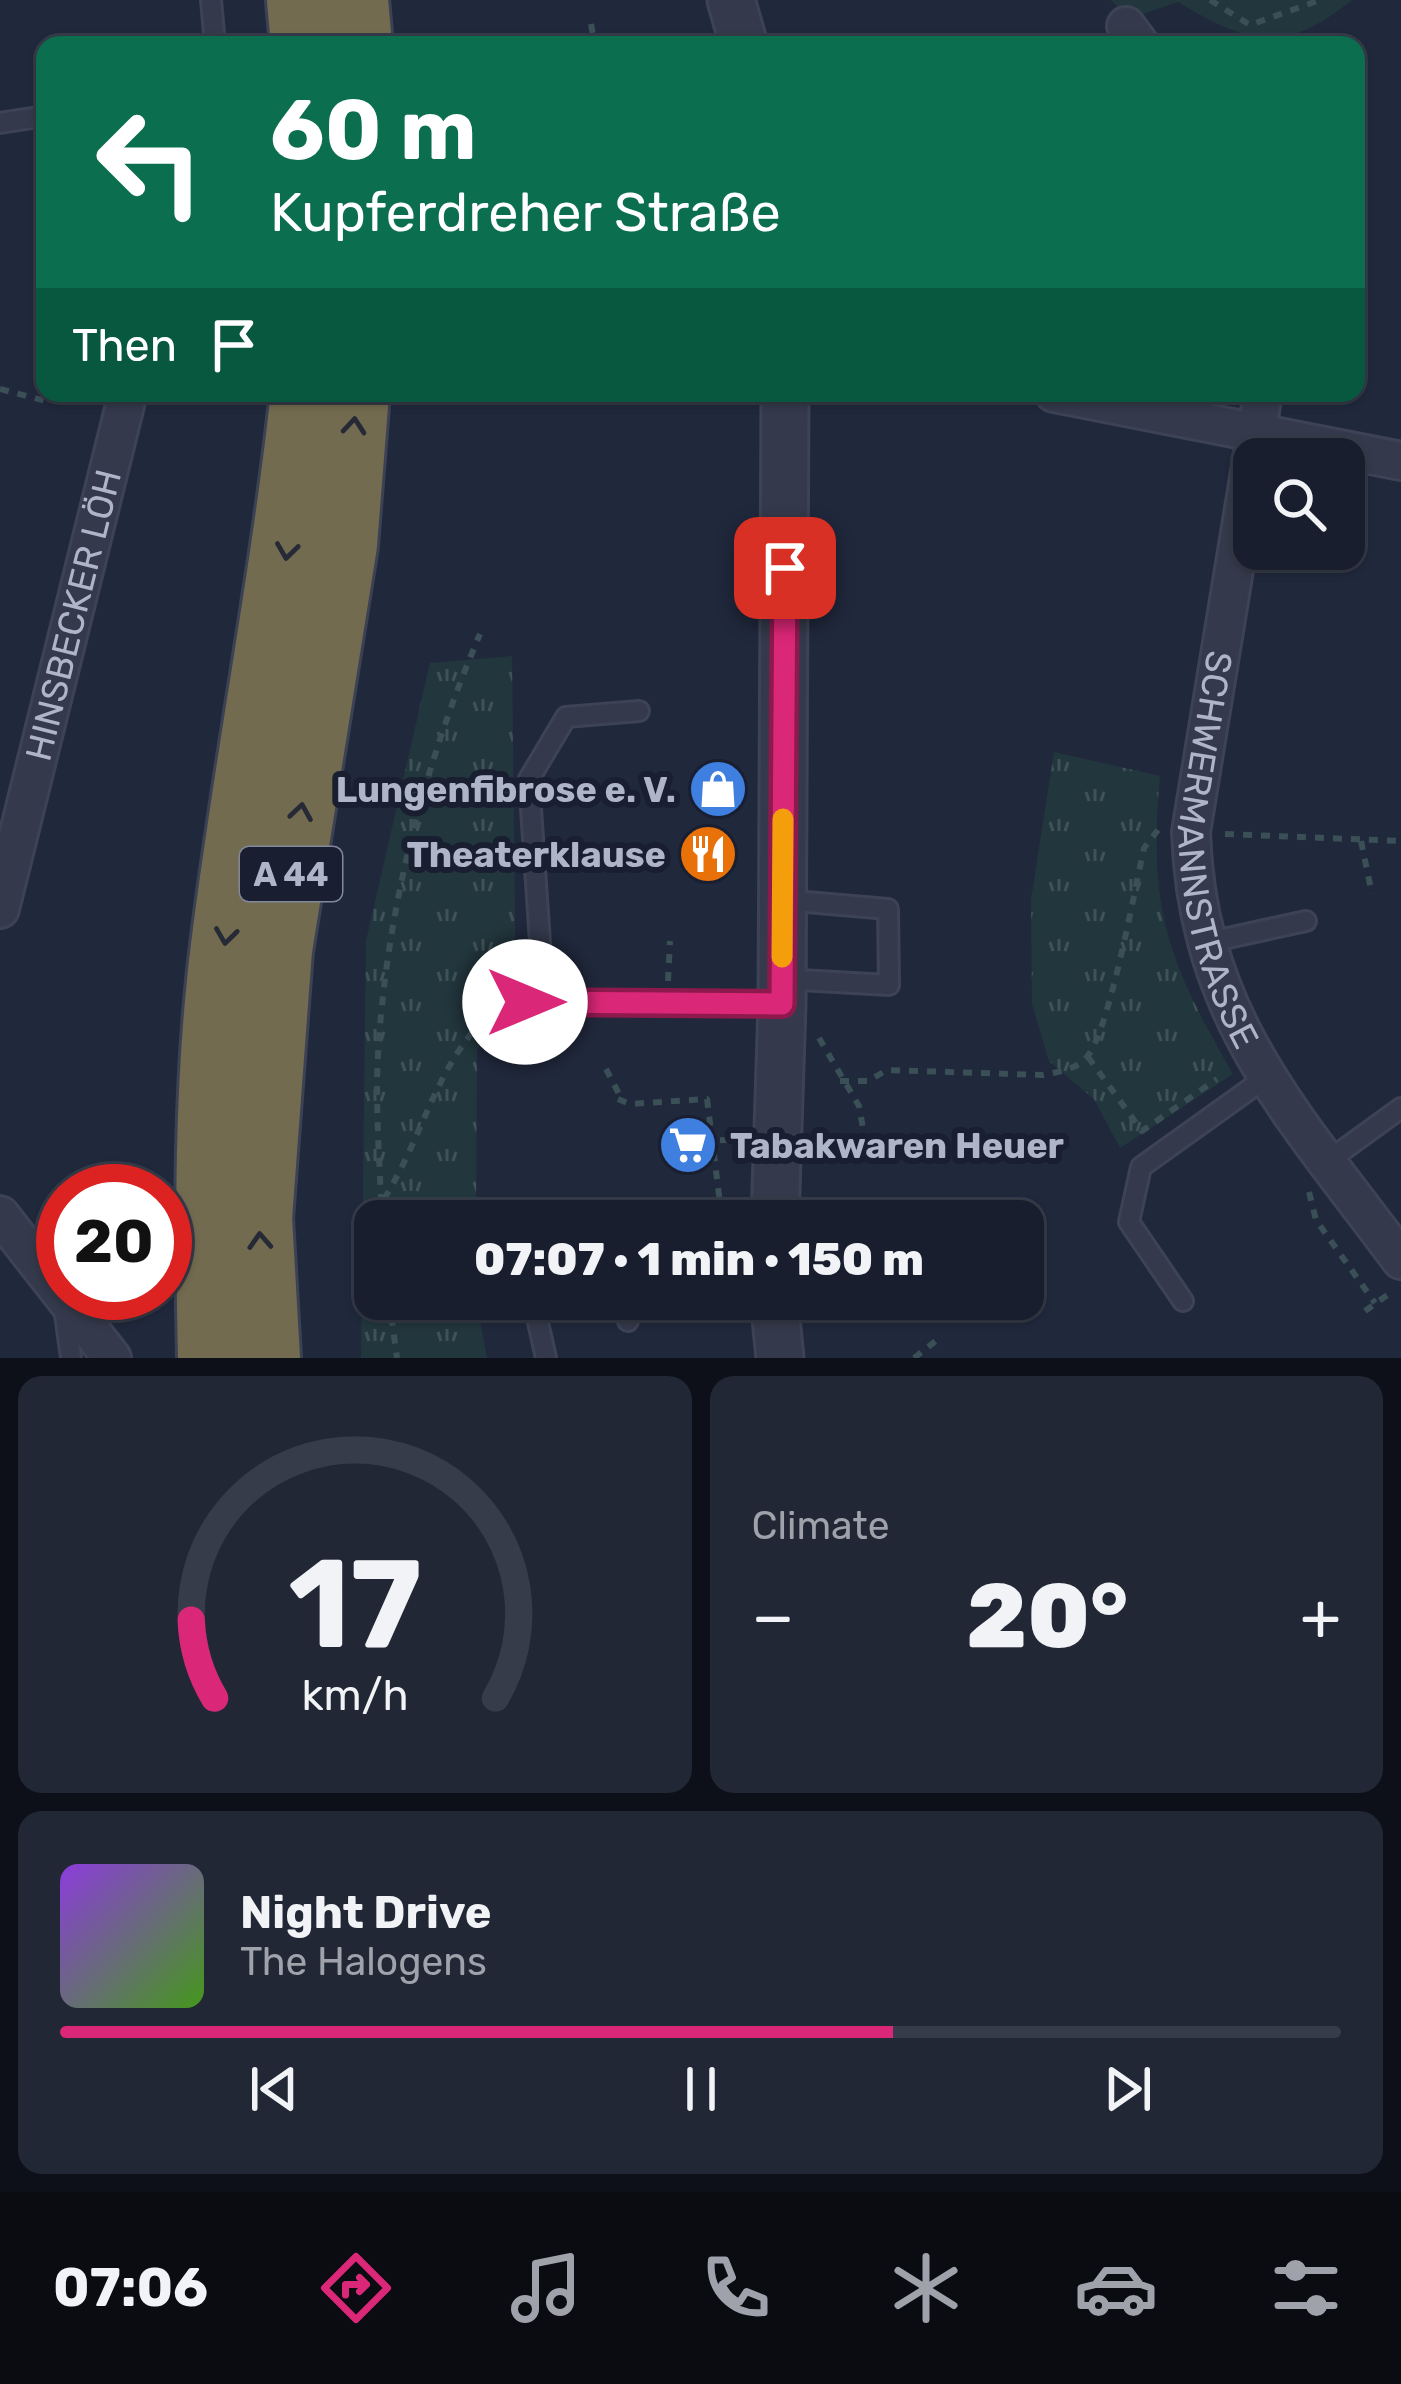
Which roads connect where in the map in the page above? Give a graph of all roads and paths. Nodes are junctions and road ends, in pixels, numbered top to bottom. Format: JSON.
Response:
{"nodes":[{"id":1,"x":211,"y":0,"type":"edge"},
{"id":2,"x":300,"y":0,"type":"edge"},
{"id":3,"x":355,"y":0,"type":"edge"},
{"id":4,"x":731,"y":0,"type":"edge"},
{"id":5,"x":1210,"y":0,"type":"edge"},
{"id":6,"x":1320,"y":0,"type":"edge"},
{"id":7,"x":591,"y":24,"type":"dead end"},
{"id":8,"x":214,"y":36,"type":"edge"},
{"id":9,"x":303,"y":36,"type":"edge"},
{"id":10,"x":358,"y":36,"type":"edge"},
{"id":11,"x":593,"y":36,"type":"edge"},
{"id":12,"x":741,"y":36,"type":"edge"},
{"id":13,"x":36,"y":117,"type":"edge"},
{"id":14,"x":0,"y":123,"type":"edge"},
{"id":15,"x":0,"y":388,"type":"edge"},
{"id":16,"x":36,"y":398,"type":"edge"},
{"id":17,"x":126,"y":402,"type":"edge"},
{"id":18,"x":303,"y":402,"type":"edge"},
{"id":19,"x":355,"y":402,"type":"edge"},
{"id":20,"x":785,"y":402,"type":"edge"},
{"id":21,"x":1101,"y":402,"type":"edge"},
{"id":22,"x":1261,"y":402,"type":"edge"},
{"id":23,"x":1254,"y":431,"type":"junction"},
{"id":24,"x":1401,"y":461,"type":"edge"},
{"id":25,"x":480,"y":634,"type":"dead end"},
{"id":26,"x":639,"y":712,"type":"dead end"},
{"id":27,"x":1174,"y":831,"type":"junction"},
{"id":28,"x":1361,"y":841,"type":"junction"},
{"id":29,"x":1401,"y":842,"type":"edge"},
{"id":30,"x":1372,"y":894,"type":"dead end"},
{"id":31,"x":782,"y":900,"type":"junction"},
{"id":32,"x":0,"y":909,"type":"edge"},
{"id":33,"x":1306,"y":921,"type":"dead end"},
{"id":34,"x":670,"y":941,"type":"dead end"},
{"id":35,"x":1204,"y":944,"type":"junction"},
{"id":36,"x":534,"y":1002,"type":"junction"},
{"id":37,"x":667,"y":1003,"type":"junction"},
{"id":38,"x":793,"y":1003,"type":"junction"},
{"id":39,"x":1088,"y":1057,"type":"junction"},
{"id":40,"x":1261,"y":1066,"type":"junction"},
{"id":41,"x":606,"y":1070,"type":"dead end"},
{"id":42,"x":840,"y":1081,"type":"junction"},
{"id":43,"x":1401,"y":1108,"type":"edge"},
{"id":44,"x":865,"y":1139,"type":"dead end"},
{"id":45,"x":1323,"y":1154,"type":"junction"},
{"id":46,"x":381,"y":1200,"type":"edge"},
{"id":47,"x":382,"y":1200,"type":"edge"},
{"id":48,"x":720,"y":1200,"type":"edge"},
{"id":49,"x":777,"y":1200,"type":"edge"},
{"id":50,"x":0,"y":1215,"type":"edge"},
{"id":51,"x":36,"y":1262,"type":"edge"},
{"id":52,"x":1395,"y":1277,"type":"edge"},
{"id":53,"x":1183,"y":1301,"type":"dead end"},
{"id":54,"x":1375,"y":1303,"type":"junction"},
{"id":55,"x":1365,"y":1311,"type":"dead end"},
{"id":56,"x":65,"y":1320,"type":"edge"},
{"id":57,"x":81,"y":1320,"type":"edge"},
{"id":58,"x":392,"y":1320,"type":"edge"},
{"id":59,"x":537,"y":1320,"type":"edge"},
{"id":60,"x":776,"y":1320,"type":"edge"},
{"id":61,"x":937,"y":1340,"type":"dead end"},
{"id":62,"x":71,"y":1358,"type":"edge"},
{"id":63,"x":112,"y":1358,"type":"edge"},
{"id":64,"x":211,"y":1358,"type":"edge"},
{"id":65,"x":267,"y":1358,"type":"edge"},
{"id":66,"x":397,"y":1358,"type":"edge"},
{"id":67,"x":546,"y":1358,"type":"edge"},
{"id":68,"x":780,"y":1358,"type":"edge"},
{"id":69,"x":914,"y":1358,"type":"edge"}],
"edges":[{"from":1,"to":8,"type":"lane"},
{"from":2,"to":9,"type":"highway"},
{"from":3,"to":10,"type":"highway"},
{"from":4,"to":12,"type":"street"},
{"from":5,"to":6,"type":"path"},
{"from":7,"to":11,"type":"path"},
{"from":13,"to":14,"type":"lane"},
{"from":15,"to":16,"type":"path"},
{"from":17,"to":32,"type":"street","name":"HINSBECKER LÖH"},
{"from":18,"to":64,"type":"highway","number":"A 44","one_way":true},
{"from":65,"to":19,"type":"highway","number":"A 44","one_way":true},
{"from":20,"to":31,"type":"street"},
{"from":21,"to":23,"type":"street"},
{"from":22,"to":23,"type":"street","name":"SCHWERMANNSTRASSE"},
{"from":23,"to":24,"type":"street"},
{"from":23,"to":27,"type":"street","name":"SCHWERMANNSTRASSE"},
{"from":25,"to":46,"type":"path"},
{"from":26,"to":36,"type":"lane"},
{"from":27,"to":28,"type":"path"},
{"from":27,"to":35,"type":"street","name":"SCHWERMANNSTRASSE"},
{"from":27,"to":39,"type":"path"},
{"from":28,"to":29,"type":"path"},
{"from":28,"to":30,"type":"path"},
{"from":31,"to":38,"type":"street"},
{"from":31,"to":38,"type":"lane"},
{"from":33,"to":35,"type":"lane"},
{"from":34,"to":37,"type":"path"},
{"from":35,"to":40,"type":"street","name":"SCHWERMANNSTRASSE"},
{"from":36,"to":37,"type":"lane"},
{"from":36,"to":47,"type":"path"},
{"from":37,"to":38,"type":"lane"},
{"from":38,"to":42,"type":"path"},
{"from":38,"to":49,"type":"street"},
{"from":39,"to":40,"type":"path"},
{"from":39,"to":42,"type":"path"},
{"from":40,"to":45,"type":"street","name":"SCHWERMANNSTRASSE"},
{"from":40,"to":53,"type":"lane"},
{"from":41,"to":48,"type":"path"},
{"from":42,"to":44,"type":"path"},
{"from":43,"to":45,"type":"lane"},
{"from":45,"to":52,"type":"street","name":"SCHWERMANNSTRASSE"},
{"from":45,"to":54,"type":"path"},
{"from":50,"to":51,"type":"street"},
{"from":52,"to":54,"type":"path"},
{"from":54,"to":55,"type":"path"},
{"from":56,"to":62,"type":"lane"},
{"from":57,"to":63,"type":"street"},
{"from":58,"to":66,"type":"path"},
{"from":59,"to":67,"type":"lane"},
{"from":60,"to":68,"type":"street"},
{"from":61,"to":69,"type":"path"}]}
